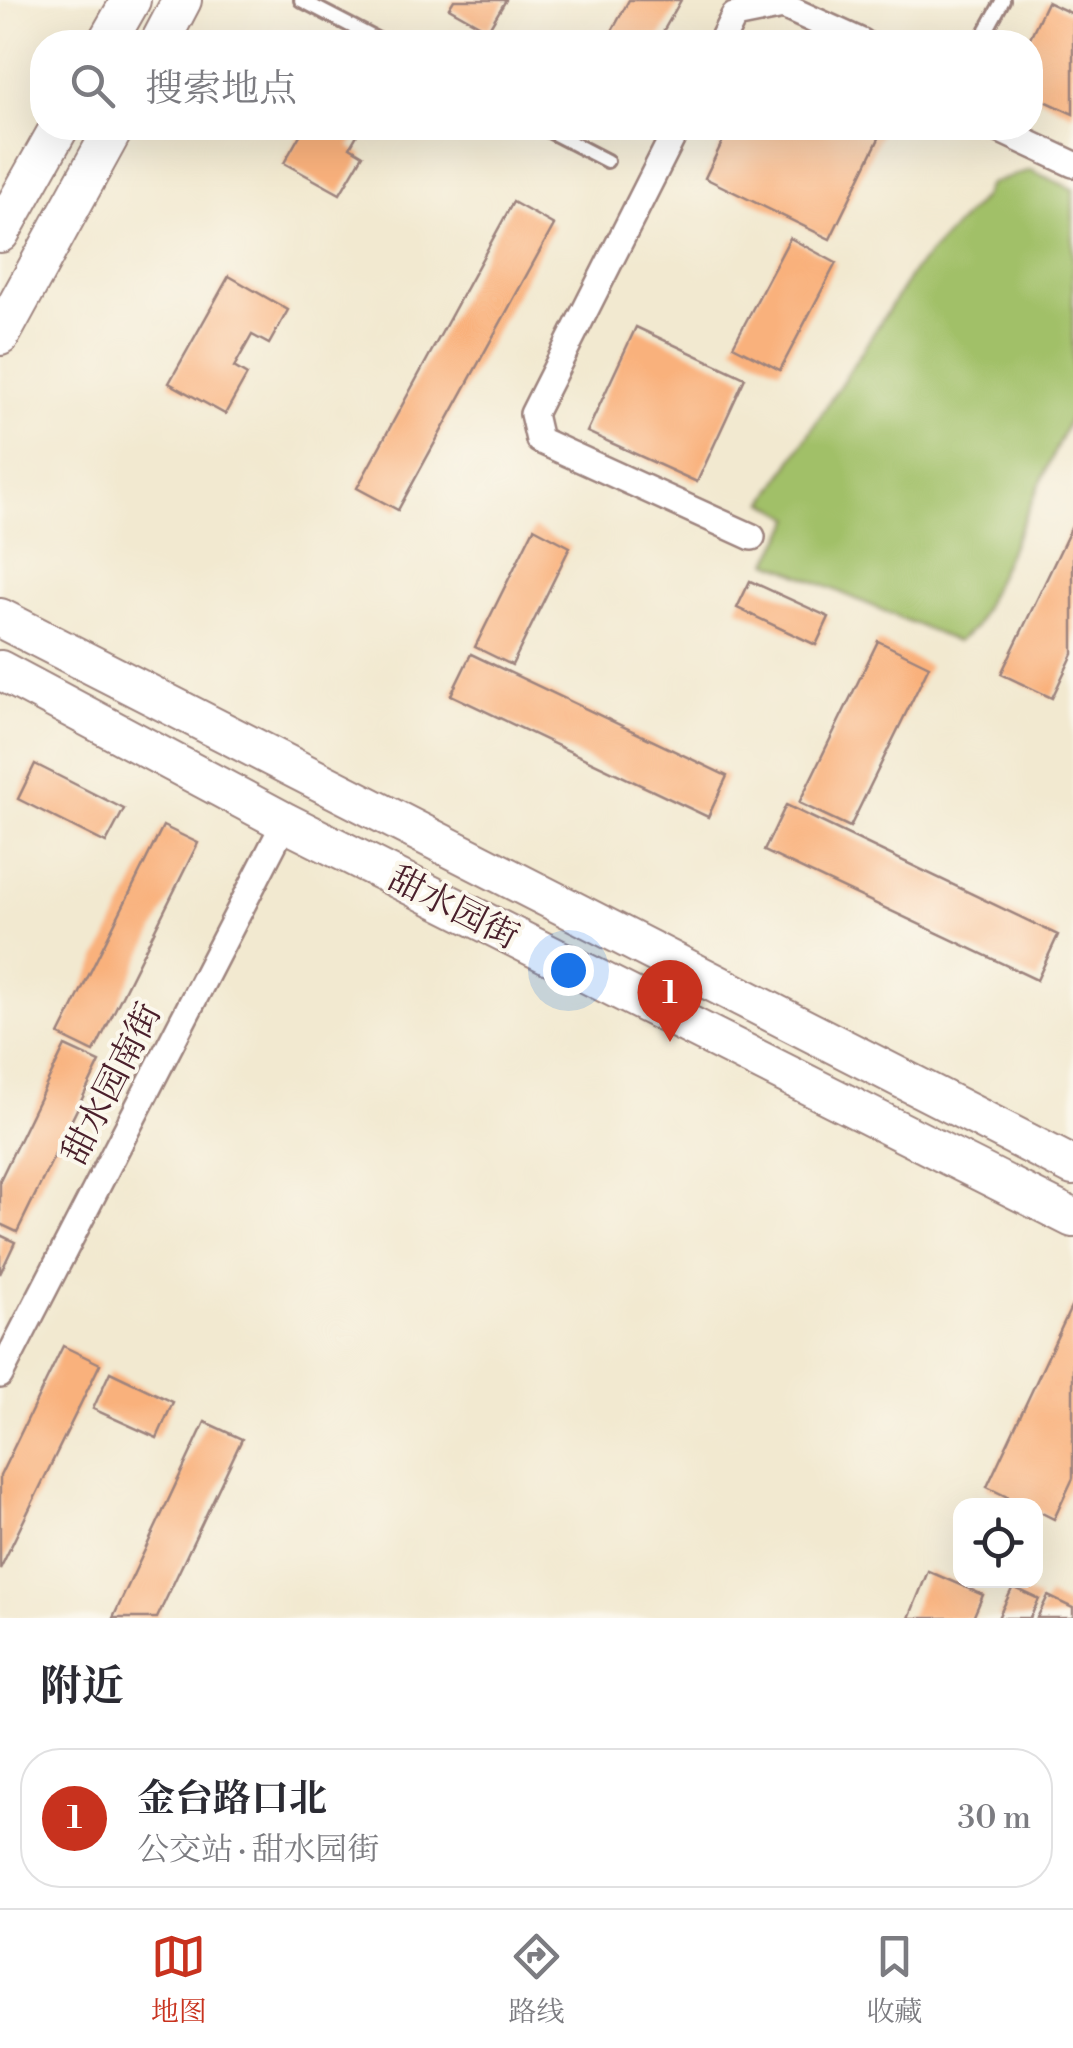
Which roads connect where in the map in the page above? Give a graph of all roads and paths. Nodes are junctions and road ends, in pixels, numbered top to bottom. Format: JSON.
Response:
{"nodes":[{"id":1,"x":131,"y":0,"type":"edge"},
{"id":2,"x":182,"y":0,"type":"edge"},
{"id":3,"x":301,"y":0,"type":"edge"},
{"id":4,"x":1003,"y":0,"type":"edge"},
{"id":5,"x":802,"y":6,"type":"edge"},
{"id":6,"x":114,"y":30,"type":"edge"},
{"id":7,"x":166,"y":30,"type":"edge"},
{"id":8,"x":359,"y":30,"type":"edge"},
{"id":9,"x":726,"y":30,"type":"edge"},
{"id":10,"x":842,"y":30,"type":"edge"},
{"id":11,"x":987,"y":30,"type":"edge"},
{"id":12,"x":53,"y":140,"type":"edge"},
{"id":13,"x":107,"y":140,"type":"edge"},
{"id":14,"x":566,"y":140,"type":"edge"},
{"id":15,"x":672,"y":140,"type":"edge"},
{"id":16,"x":1022,"y":140,"type":"edge"},
{"id":17,"x":607,"y":161,"type":"dead end"},
{"id":18,"x":1073,"y":164,"type":"edge"},
{"id":19,"x":0,"y":234,"type":"edge"},
{"id":20,"x":0,"y":336,"type":"edge"},
{"id":21,"x":752,"y":537,"type":"dead end"},
{"id":22,"x":0,"y":618,"type":"edge"},
{"id":23,"x":0,"y":670,"type":"edge"},
{"id":24,"x":285,"y":822,"type":"junction"},
{"id":25,"x":1073,"y":1166,"type":"edge"},
{"id":26,"x":1073,"y":1218,"type":"edge"},
{"id":27,"x":0,"y":1375,"type":"edge"}],
"edges":[{"from":1,"to":6,"type":"main road"},
{"from":2,"to":7,"type":"main road"},
{"from":3,"to":8,"type":"lane"},
{"from":4,"to":11,"type":"lane"},
{"from":5,"to":9,"type":"street"},
{"from":5,"to":10,"type":"street"},
{"from":12,"to":19,"type":"main road"},
{"from":13,"to":20,"type":"main road"},
{"from":14,"to":17,"type":"lane"},
{"from":15,"to":21,"type":"street"},
{"from":16,"to":18,"type":"street"},
{"from":22,"to":25,"type":"main road","name":"甜水园街"},
{"from":23,"to":24,"type":"main road","name":"甜水园街"},
{"from":24,"to":26,"type":"main road","name":"甜水园街"},
{"from":24,"to":27,"type":"street","name":"甜水园南街"}]}
